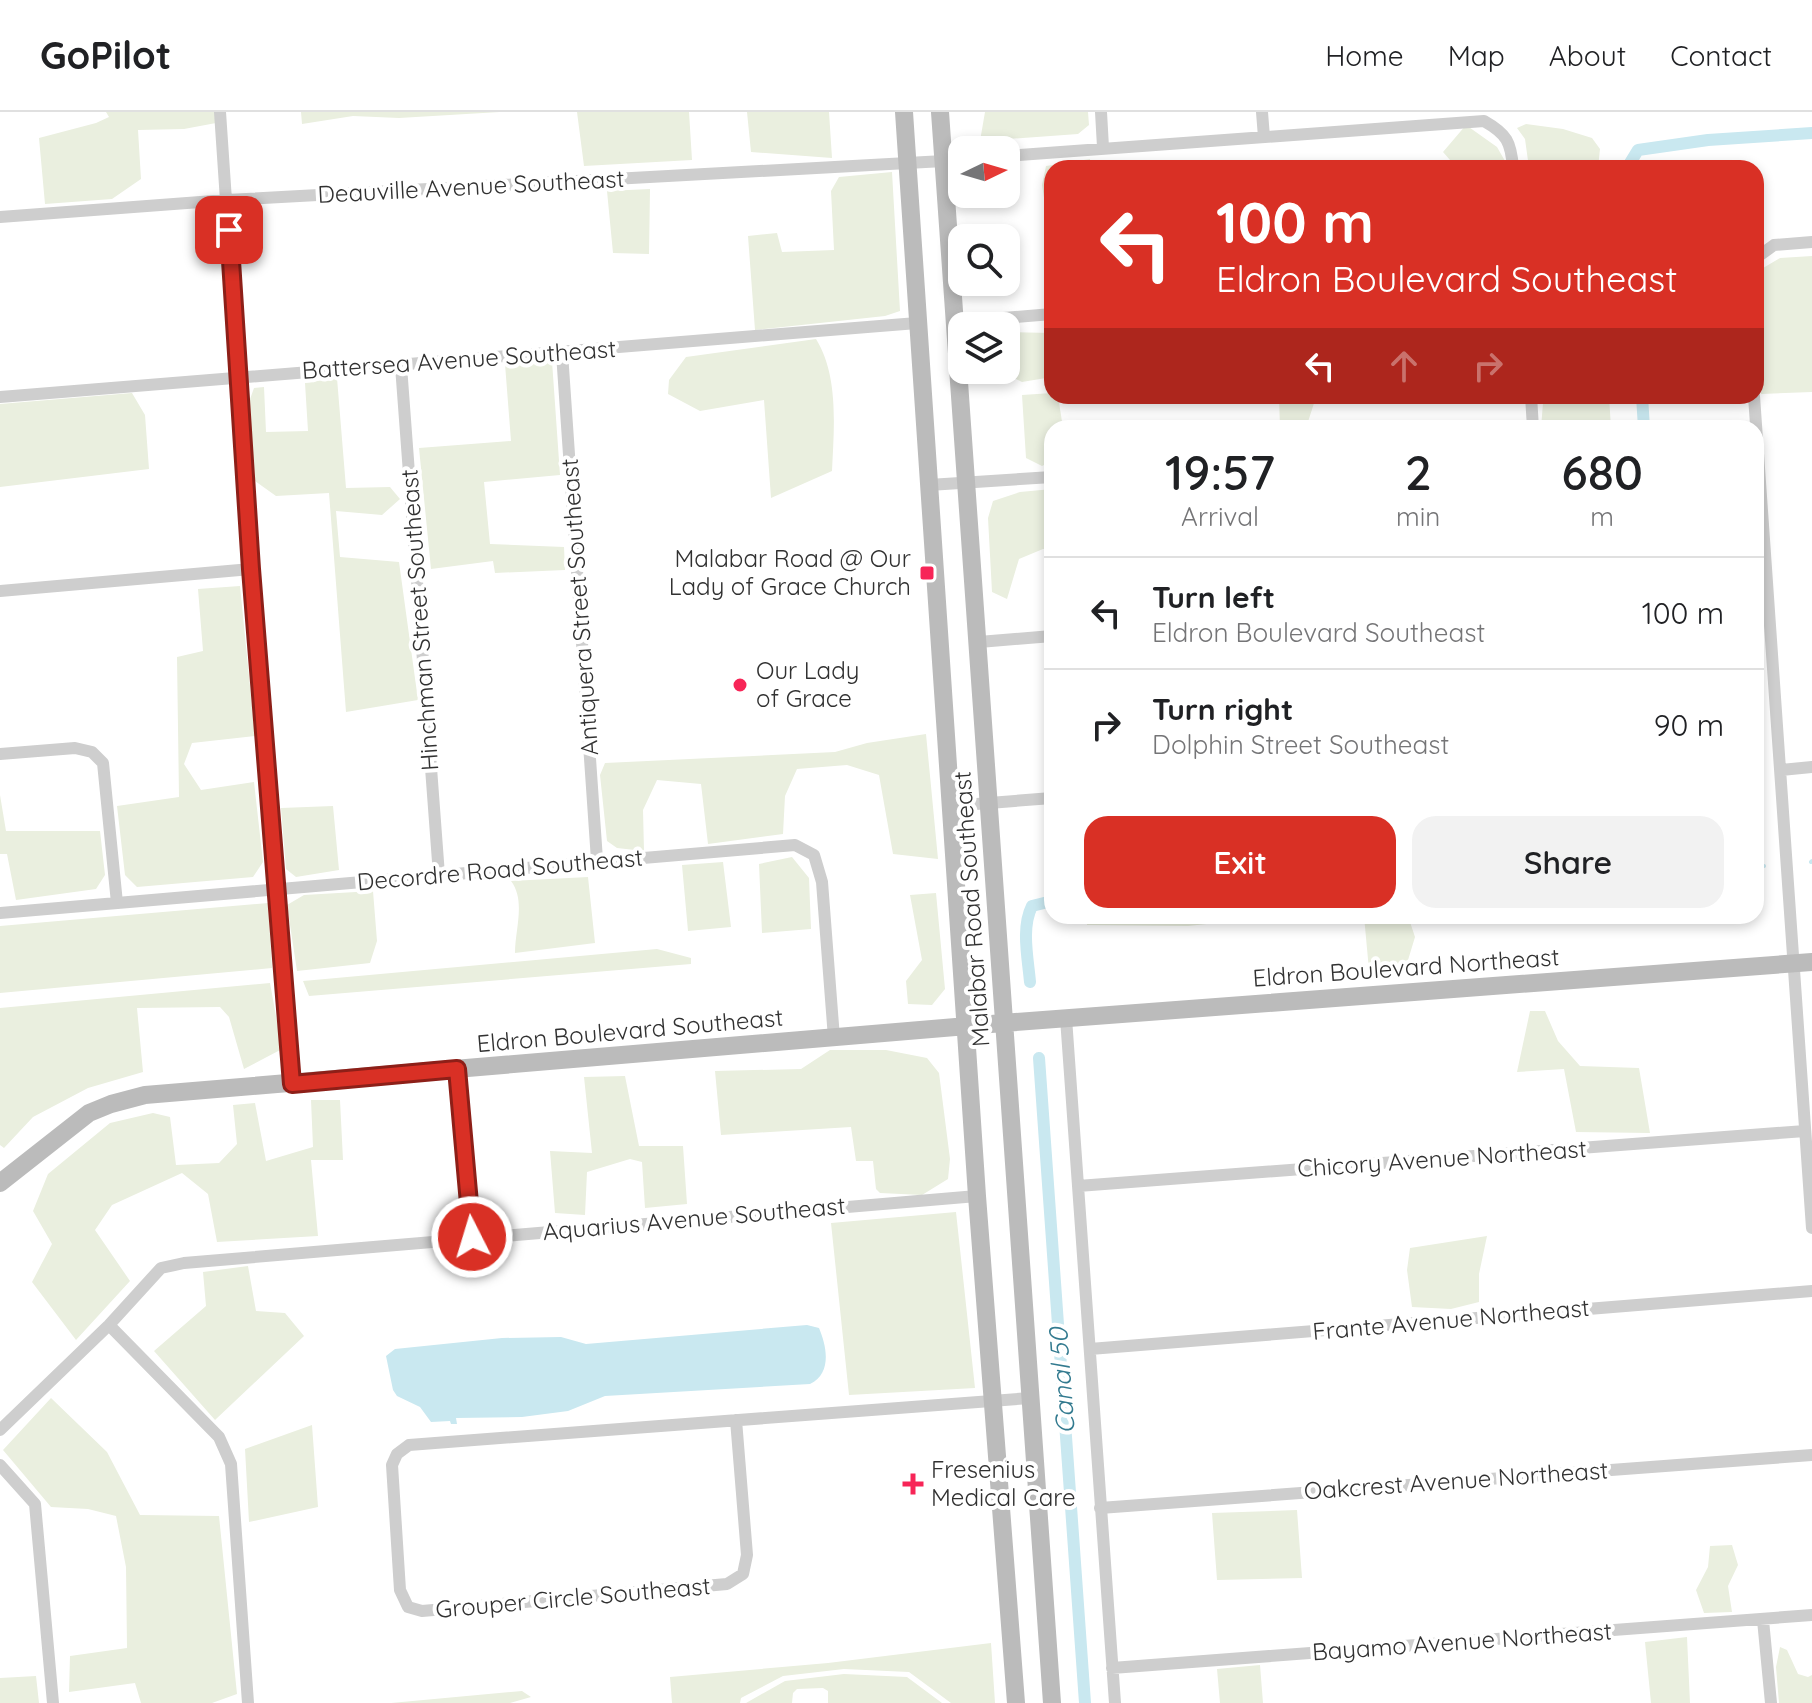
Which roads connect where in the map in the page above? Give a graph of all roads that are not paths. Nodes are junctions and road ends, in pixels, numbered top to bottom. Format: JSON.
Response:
{"nodes":[{"id":1,"x":220,"y":112,"type":"edge"},
{"id":2,"x":904,"y":112,"type":"edge"},
{"id":3,"x":940,"y":112,"type":"edge"},
{"id":4,"x":1101,"y":112,"type":"edge"},
{"id":5,"x":1262,"y":112,"type":"edge"},
{"id":6,"x":1424,"y":118,"type":"edge"},
{"id":7,"x":1264,"y":137,"type":"junction"},
{"id":8,"x":1103,"y":147,"type":"junction"},
{"id":9,"x":1020,"y":155,"type":"edge"},
{"id":10,"x":1512,"y":160,"type":"edge"},
{"id":11,"x":948,"y":161,"type":"edge"},
{"id":12,"x":942,"y":162,"type":"junction"},
{"id":13,"x":907,"y":163,"type":"junction"},
{"id":14,"x":227,"y":200,"type":"junction"},
{"id":15,"x":0,"y":217,"type":"edge"},
{"id":16,"x":1812,"y":242,"type":"edge"},
{"id":17,"x":1764,"y":252,"type":"edge"},
{"id":18,"x":954,"y":312,"type":"edge"},
{"id":19,"x":1044,"y":315,"type":"edge"},
{"id":20,"x":1020,"y":317,"type":"edge"},
{"id":21,"x":917,"y":323,"type":"junction"},
{"id":22,"x":562,"y":353,"type":"junction"},
{"id":23,"x":401,"y":366,"type":"junction"},
{"id":24,"x":239,"y":377,"type":"junction"},
{"id":25,"x":959,"y":384,"type":"edge"},
{"id":26,"x":0,"y":397,"type":"edge"},
{"id":27,"x":1044,"y":478,"type":"edge"},
{"id":28,"x":966,"y":484,"type":"junction"},
{"id":29,"x":929,"y":485,"type":"junction"},
{"id":30,"x":1764,"y":535,"type":"edge"},
{"id":31,"x":251,"y":569,"type":"junction"},
{"id":32,"x":0,"y":591,"type":"edge"},
{"id":33,"x":1044,"y":637,"type":"edge"},
{"id":34,"x":979,"y":642,"type":"junction"},
{"id":35,"x":0,"y":754,"type":"edge"},
{"id":36,"x":1812,"y":767,"type":"edge"},
{"id":37,"x":1781,"y":770,"type":"junction"},
{"id":38,"x":1044,"y":799,"type":"edge"},
{"id":39,"x":990,"y":803,"type":"junction"},
{"id":40,"x":951,"y":806,"type":"junction"},
{"id":41,"x":597,"y":860,"type":"junction"},
{"id":42,"x":439,"y":875,"type":"junction"},
{"id":43,"x":277,"y":890,"type":"junction"},
{"id":44,"x":117,"y":903,"type":"junction"},
{"id":45,"x":0,"y":913,"type":"edge"},
{"id":46,"x":1803,"y":962,"type":"edge"},
{"id":47,"x":1066,"y":1018,"type":"junction"},
{"id":48,"x":1003,"y":1023,"type":"junction"},
{"id":49,"x":966,"y":1026,"type":"junction"},
{"id":50,"x":834,"y":1038,"type":"junction"},
{"id":51,"x":457,"y":1069,"type":"junction"},
{"id":52,"x":292,"y":1084,"type":"junction"},
{"id":53,"x":1805,"y":1131,"type":"junction"},
{"id":54,"x":2,"y":1176,"type":"edge"},
{"id":55,"x":1078,"y":1186,"type":"junction"},
{"id":56,"x":977,"y":1196,"type":"junction"},
{"id":57,"x":1812,"y":1228,"type":"edge"},
{"id":58,"x":472,"y":1237,"type":"junction"},
{"id":59,"x":1812,"y":1291,"type":"edge"},
{"id":60,"x":109,"y":1325,"type":"junction"},
{"id":61,"x":1090,"y":1349,"type":"junction"},
{"id":62,"x":1030,"y":1398,"type":"junction"},
{"id":63,"x":992,"y":1400,"type":"junction"},
{"id":64,"x":736,"y":1420,"type":"junction"},
{"id":65,"x":0,"y":1430,"type":"edge"},
{"id":66,"x":1812,"y":1455,"type":"edge"},
{"id":67,"x":0,"y":1465,"type":"edge"},
{"id":68,"x":1100,"y":1508,"type":"junction"},
{"id":69,"x":1006,"y":1579,"type":"junction"},
{"id":70,"x":1812,"y":1615,"type":"edge"},
{"id":71,"x":1763,"y":1620,"type":"junction"},
{"id":72,"x":1112,"y":1668,"type":"junction"},
{"id":73,"x":1051,"y":1700,"type":"edge"},
{"id":74,"x":53,"y":1703,"type":"edge"},
{"id":75,"x":248,"y":1703,"type":"edge"},
{"id":76,"x":1016,"y":1703,"type":"edge"},
{"id":77,"x":1028,"y":1703,"type":"edge"},
{"id":78,"x":1115,"y":1703,"type":"edge"},
{"id":79,"x":1771,"y":1703,"type":"edge"}],
"edges":[{"from":1,"to":14,"type":"street"},
{"from":2,"to":13,"type":"main road","name":"Malabar Road Southeast"},
{"from":3,"to":12,"type":"main road","name":"Malabar Road Southeast"},
{"from":4,"to":8,"type":"street"},
{"from":5,"to":7,"type":"street"},
{"from":6,"to":7,"type":"street"},
{"from":6,"to":10,"type":"street"},
{"from":7,"to":8,"type":"street"},
{"from":8,"to":9,"type":"street"},
{"from":11,"to":12,"type":"street","name":"Deauville Avenue Southeast"},
{"from":12,"to":13,"type":"street","name":"Deauville Avenue Southeast"},
{"from":12,"to":18,"type":"main road","name":"Malabar Road Southeast"},
{"from":13,"to":14,"type":"street","name":"Deauville Avenue Southeast"},
{"from":13,"to":21,"type":"main road","name":"Malabar Road Southeast"},
{"from":14,"to":15,"type":"street","name":"Deauville Avenue Southeast"},
{"from":14,"to":24,"type":"street"},
{"from":16,"to":17,"type":"street"},
{"from":19,"to":20,"type":"street"},
{"from":21,"to":22,"type":"street","name":"Battersea Avenue Southeast"},
{"from":21,"to":29,"type":"main road","name":"Malabar Road Southeast"},
{"from":22,"to":23,"type":"street","name":"Battersea Avenue Southeast"},
{"from":22,"to":41,"type":"street","name":"Antiquera Street Southeast"},
{"from":23,"to":24,"type":"street","name":"Battersea Avenue Southeast"},
{"from":23,"to":42,"type":"street","name":"Hinchman Street Southeast"},
{"from":24,"to":26,"type":"street","name":"Battersea Avenue Southeast"},
{"from":24,"to":31,"type":"street"},
{"from":25,"to":28,"type":"main road","name":"Malabar Road Southeast"},
{"from":27,"to":28,"type":"street"},
{"from":28,"to":29,"type":"street"},
{"from":28,"to":34,"type":"main road","name":"Malabar Road Southeast"},
{"from":29,"to":40,"type":"main road","name":"Malabar Road Southeast"},
{"from":30,"to":37,"type":"street"},
{"from":31,"to":32,"type":"street"},
{"from":31,"to":43,"type":"street"},
{"from":33,"to":34,"type":"street"},
{"from":34,"to":39,"type":"main road","name":"Malabar Road Southeast"},
{"from":35,"to":44,"type":"street"},
{"from":36,"to":37,"type":"street"},
{"from":37,"to":46,"type":"street"},
{"from":38,"to":39,"type":"street"},
{"from":39,"to":40,"type":"street"},
{"from":39,"to":48,"type":"main road","name":"Malabar Road Southeast"},
{"from":40,"to":49,"type":"main road","name":"Malabar Road Southeast"},
{"from":41,"to":42,"type":"street","name":"Decordre Road Southeast"},
{"from":41,"to":50,"type":"street","name":"Decordre Road Southeast"},
{"from":42,"to":43,"type":"street","name":"Decordre Road Southeast"},
{"from":43,"to":44,"type":"street","name":"Decordre Road Southeast"},
{"from":43,"to":52,"type":"street"},
{"from":44,"to":45,"type":"street","name":"Decordre Road Southeast"},
{"from":46,"to":47,"type":"main road","name":"Eldron Boulevard Northeast"},
{"from":46,"to":53,"type":"street"},
{"from":47,"to":48,"type":"main road","name":"Eldron Boulevard Northeast"},
{"from":47,"to":55,"type":"street"},
{"from":48,"to":49,"type":"main road","name":"Eldron Boulevard Southeast"},
{"from":48,"to":62,"type":"main road","name":"Malabar Road Southeast"},
{"from":49,"to":50,"type":"main road","name":"Eldron Boulevard Southeast"},
{"from":49,"to":56,"type":"main road","name":"Malabar Road Southeast"},
{"from":50,"to":51,"type":"main road","name":"Eldron Boulevard Southeast"},
{"from":51,"to":52,"type":"main road","name":"Eldron Boulevard Southeast"},
{"from":51,"to":58,"type":"street"},
{"from":52,"to":54,"type":"main road","name":"Eldron Boulevard Southeast"},
{"from":53,"to":55,"type":"street","name":"Chicory Avenue Northeast"},
{"from":53,"to":57,"type":"street"},
{"from":55,"to":61,"type":"street"},
{"from":56,"to":58,"type":"street","name":"Aquarius Avenue Southeast"},
{"from":56,"to":63,"type":"main road","name":"Malabar Road Southeast"},
{"from":58,"to":60,"type":"street","name":"Aquarius Avenue Southeast"},
{"from":59,"to":61,"type":"street","name":"Frante Avenue Northeast"},
{"from":60,"to":65,"type":"street","name":"Aquarius Avenue Southeast"},
{"from":60,"to":75,"type":"street"},
{"from":61,"to":68,"type":"street"},
{"from":62,"to":63,"type":"street","name":"Grouper Circle Southeast"},
{"from":62,"to":73,"type":"main road","name":"Malabar Road Southeast"},
{"from":63,"to":64,"type":"street","name":"Grouper Circle Southeast"},
{"from":63,"to":69,"type":"main road","name":"Malabar Road Southeast"},
{"from":64,"to":64,"type":"street","name":"Grouper Circle Southeast"},
{"from":66,"to":68,"type":"street","name":"Oakcrest Avenue Northeast"},
{"from":67,"to":74,"type":"street"},
{"from":68,"to":72,"type":"street"},
{"from":69,"to":76,"type":"main road","name":"Malabar Road Southeast"},
{"from":69,"to":77,"type":"main road"},
{"from":70,"to":71,"type":"street","name":"Bayamo Avenue Northeast"},
{"from":71,"to":72,"type":"street","name":"Bayamo Avenue Northeast"},
{"from":71,"to":79,"type":"street"},
{"from":72,"to":78,"type":"street"}]}
